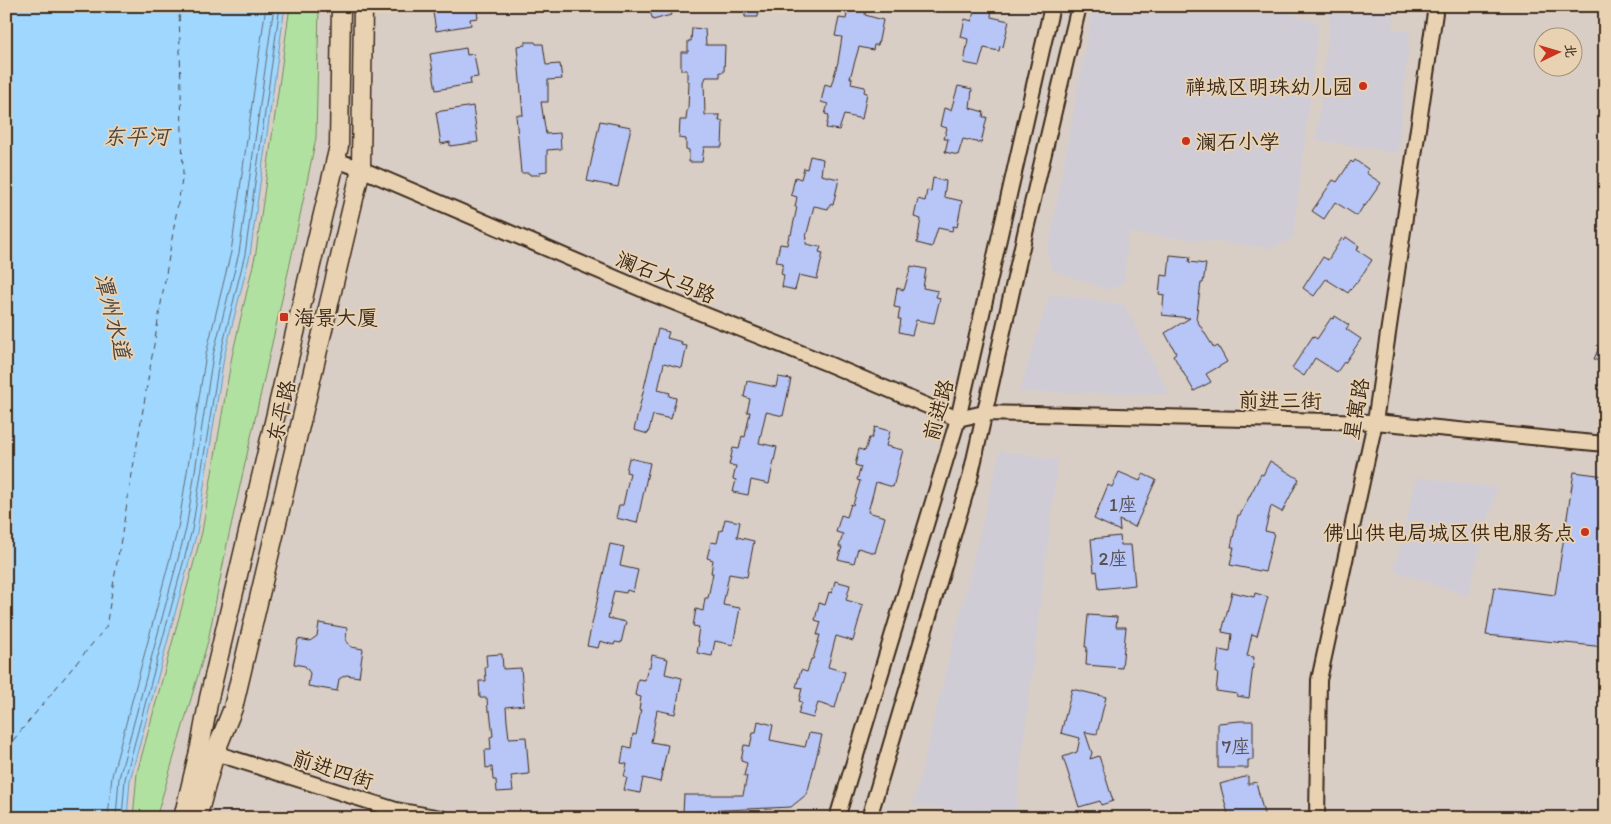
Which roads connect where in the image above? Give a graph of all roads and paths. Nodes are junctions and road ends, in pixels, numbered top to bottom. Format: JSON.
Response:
{"nodes":[{"id":1,"x":341,"y":6,"type":"edge"},
{"id":2,"x":363,"y":6,"type":"edge"},
{"id":3,"x":1052,"y":6,"type":"edge"},
{"id":4,"x":1079,"y":6,"type":"edge"},
{"id":5,"x":1436,"y":6,"type":"edge"},
{"id":6,"x":336,"y":160,"type":"junction"},
{"id":7,"x":361,"y":169,"type":"junction"},
{"id":8,"x":984,"y":413,"type":"junction"},
{"id":9,"x":958,"y":419,"type":"junction"},
{"id":10,"x":1376,"y":422,"type":"junction"},
{"id":11,"x":1605,"y":444,"type":"edge"},
{"id":12,"x":215,"y":753,"type":"junction"},
{"id":13,"x":183,"y":818,"type":"edge"},
{"id":14,"x":197,"y":818,"type":"edge"},
{"id":15,"x":440,"y":818,"type":"edge"},
{"id":16,"x":837,"y":818,"type":"edge"},
{"id":17,"x":869,"y":818,"type":"edge"},
{"id":18,"x":1318,"y":818,"type":"edge"}],
"edges":[{"from":1,"to":6,"type":"main road","name":"东平路"},
{"from":2,"to":7,"type":"main road","name":"东平路"},
{"from":3,"to":9,"type":"street","name":"前进路"},
{"from":4,"to":8,"type":"street","name":"前进路"},
{"from":5,"to":10,"type":"street","name":"星寓路"},
{"from":6,"to":7,"type":"street","name":"澜石大马路"},
{"from":6,"to":13,"type":"main road","name":"东平路"},
{"from":7,"to":9,"type":"street","name":"澜石大马路"},
{"from":7,"to":12,"type":"main road","name":"东平路"},
{"from":8,"to":9,"type":"street"},
{"from":8,"to":10,"type":"street","name":"前进三街"},
{"from":8,"to":17,"type":"street","name":"前进路"},
{"from":9,"to":16,"type":"street","name":"前进路"},
{"from":10,"to":11,"type":"street","name":"前进三街"},
{"from":10,"to":18,"type":"street","name":"星寓路"},
{"from":12,"to":14,"type":"main road","name":"东平路"},
{"from":12,"to":15,"type":"street","name":"前进四街"}]}
